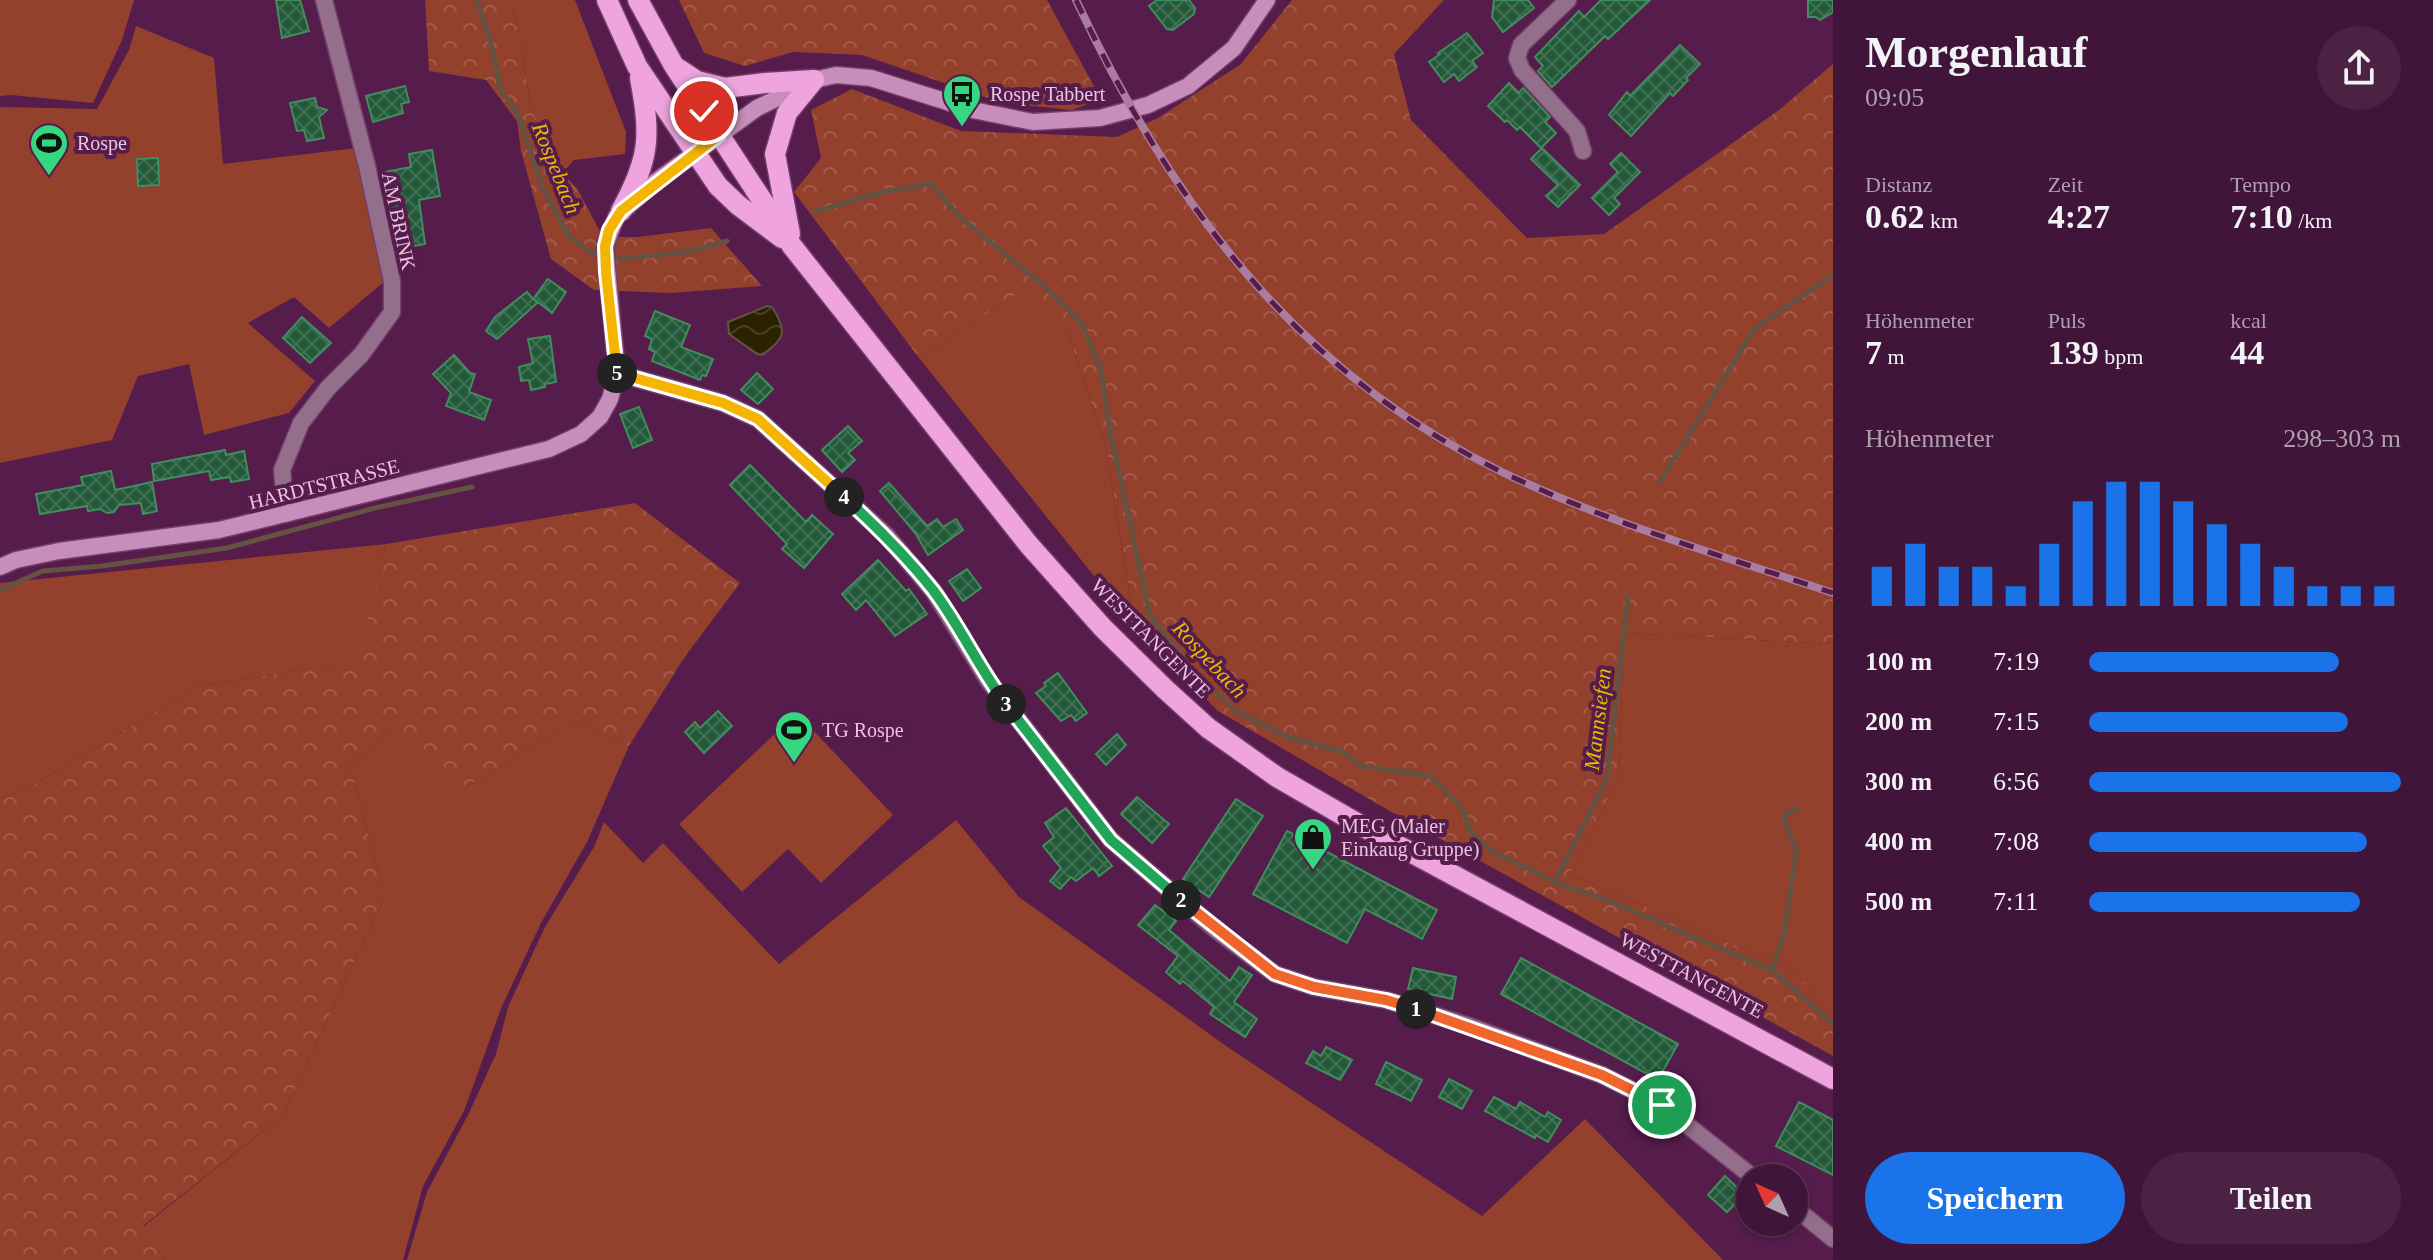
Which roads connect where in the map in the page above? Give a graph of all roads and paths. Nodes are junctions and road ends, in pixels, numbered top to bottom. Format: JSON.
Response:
{"nodes":[{"id":1,"x":324,"y":0,"type":"edge"},
{"id":2,"x":607,"y":0,"type":"edge"},
{"id":3,"x":638,"y":0,"type":"edge"},
{"id":4,"x":1267,"y":0,"type":"edge"},
{"id":5,"x":1568,"y":0,"type":"edge"},
{"id":6,"x":673,"y":64,"type":"junction"},
{"id":7,"x":637,"y":66,"type":"junction"},
{"id":8,"x":814,"y":80,"type":"junction"},
{"id":9,"x":719,"y":135,"type":"junction"},
{"id":10,"x":1583,"y":151,"type":"dead end"},
{"id":11,"x":695,"y":154,"type":"junction"},
{"id":12,"x":621,"y":211,"type":"junction"},
{"id":13,"x":792,"y":246,"type":"junction"},
{"id":14,"x":617,"y":373,"type":"junction"},
{"id":15,"x":286,"y":514,"type":"junction"},
{"id":16,"x":0,"y":567,"type":"edge"},
{"id":17,"x":1833,"y":1079,"type":"edge"},
{"id":18,"x":1736,"y":1164,"type":"edge"},
{"id":19,"x":1808,"y":1218,"type":"edge"},
{"id":20,"x":1833,"y":1239,"type":"edge"}],
"edges":[{"from":1,"to":15,"type":"street","name":"AM BRINK"},
{"from":2,"to":7,"type":"main road","name":"WESTTANGENTE"},
{"from":3,"to":6,"type":"main road","name":"WESTTANGENTE"},
{"from":4,"to":8,"type":"street"},
{"from":5,"to":10,"type":"street"},
{"from":6,"to":8,"type":"main road"},
{"from":6,"to":9,"type":"main road","name":"WESTTANGENTE"},
{"from":7,"to":11,"type":"main road","name":"WESTTANGENTE"},
{"from":7,"to":12,"type":"main road"},
{"from":8,"to":9,"type":"street","name":"HARDTSTRASSE"},
{"from":8,"to":13,"type":"main road"},
{"from":9,"to":11,"type":"street","name":"HARDTSTRASSE"},
{"from":9,"to":13,"type":"main road","name":"WESTTANGENTE"},
{"from":11,"to":12,"type":"street","name":"HARDTSTRASSE"},
{"from":11,"to":13,"type":"main road","name":"WESTTANGENTE"},
{"from":12,"to":14,"type":"street","name":"HARDTSTRASSE"},
{"from":13,"to":17,"type":"main road","name":"WESTTANGENTE"},
{"from":14,"to":15,"type":"street","name":"HARDTSTRASSE"},
{"from":14,"to":18,"type":"street"},
{"from":15,"to":16,"type":"street","name":"HARDTSTRASSE"},
{"from":19,"to":20,"type":"street"}]}
